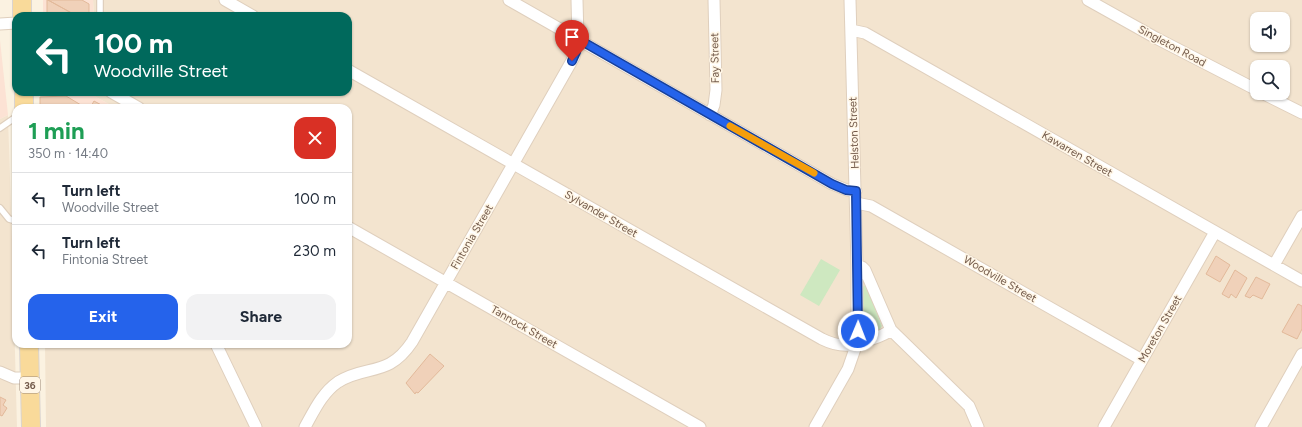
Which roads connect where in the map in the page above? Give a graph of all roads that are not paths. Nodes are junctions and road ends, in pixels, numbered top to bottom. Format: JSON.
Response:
{"nodes":[{"id":1,"x":22,"y":0,"type":"edge"},
{"id":2,"x":100,"y":0,"type":"edge"},
{"id":3,"x":225,"y":0,"type":"edge"},
{"id":4,"x":509,"y":0,"type":"edge"},
{"id":5,"x":577,"y":0,"type":"edge"},
{"id":6,"x":714,"y":0,"type":"edge"},
{"id":7,"x":850,"y":0,"type":"edge"},
{"id":8,"x":1088,"y":0,"type":"edge"},
{"id":9,"x":22,"y":12,"type":"edge"},
{"id":10,"x":100,"y":12,"type":"edge"},
{"id":11,"x":246,"y":12,"type":"edge"},
{"id":12,"x":12,"y":23,"type":"edge"},
{"id":13,"x":0,"y":24,"type":"edge"},
{"id":14,"x":851,"y":30,"type":"junction"},
{"id":15,"x":578,"y":39,"type":"junction"},
{"id":16,"x":352,"y":72,"type":"edge"},
{"id":17,"x":1250,"y":86,"type":"edge"},
{"id":18,"x":118,"y":96,"type":"edge"},
{"id":19,"x":1276,"y":100,"type":"edge"},
{"id":20,"x":132,"y":104,"type":"edge"},
{"id":21,"x":1302,"y":113,"type":"edge"},
{"id":22,"x":710,"y":115,"type":"junction"},
{"id":23,"x":12,"y":120,"type":"edge"},
{"id":24,"x":0,"y":128,"type":"edge"},
{"id":25,"x":513,"y":164,"type":"junction"},
{"id":26,"x":856,"y":191,"type":"junction"},
{"id":27,"x":856,"y":203,"type":"junction"},
{"id":28,"x":0,"y":208,"type":"edge"},
{"id":29,"x":1302,"y":216,"type":"edge"},
{"id":30,"x":12,"y":220,"type":"edge"},
{"id":31,"x":352,"y":229,"type":"edge"},
{"id":32,"x":1215,"y":232,"type":"junction"},
{"id":33,"x":1274,"y":265,"type":"junction"},
{"id":34,"x":857,"y":266,"type":"junction"},
{"id":35,"x":1302,"y":281,"type":"edge"},
{"id":36,"x":446,"y":282,"type":"junction"},
{"id":37,"x":891,"y":330,"type":"junction"},
{"id":38,"x":857,"y":343,"type":"junction"},
{"id":39,"x":29,"y":348,"type":"edge"},
{"id":40,"x":218,"y":348,"type":"edge"},
{"id":41,"x":1302,"y":354,"type":"edge"},
{"id":42,"x":1142,"y":360,"type":"junction"},
{"id":43,"x":0,"y":372,"type":"edge"},
{"id":44,"x":30,"y":378,"type":"junction"},
{"id":45,"x":31,"y":427,"type":"edge"},
{"id":46,"x":256,"y":427,"type":"edge"},
{"id":47,"x":305,"y":427,"type":"edge"},
{"id":48,"x":700,"y":427,"type":"edge"},
{"id":49,"x":814,"y":427,"type":"edge"},
{"id":50,"x":978,"y":427,"type":"edge"},
{"id":51,"x":1104,"y":427,"type":"edge"},
{"id":52,"x":1261,"y":427,"type":"edge"}],
"edges":[{"from":1,"to":9,"type":"main road"},
{"from":2,"to":10,"type":"lane"},
{"from":3,"to":11,"type":"street"},
{"from":4,"to":15,"type":"street"},
{"from":5,"to":15,"type":"street","name":"Fintonia Street"},
{"from":6,"to":22,"type":"street","name":"Fay Street"},
{"from":7,"to":14,"type":"street","name":"Helston Street"},
{"from":8,"to":17,"type":"street","name":"Singleton Road"},
{"from":12,"to":13,"type":"street"},
{"from":14,"to":26,"type":"street","name":"Helston Street"},
{"from":14,"to":32,"type":"street","name":"Kawarren Street"},
{"from":15,"to":22,"type":"street"},
{"from":15,"to":25,"type":"street","name":"Fintonia Street"},
{"from":16,"to":25,"type":"street","name":"Sylvander Street"},
{"from":18,"to":20,"type":"street"},
{"from":19,"to":21,"type":"street"},
{"from":22,"to":26,"type":"street"},
{"from":23,"to":24,"type":"lane"},
{"from":25,"to":36,"type":"street","name":"Fintonia Street"},
{"from":25,"to":38,"type":"street","name":"Sylvander Street"},
{"from":26,"to":27,"type":"street","name":"Helston Street"},
{"from":27,"to":34,"type":"street","name":"Helston Street"},
{"from":27,"to":42,"type":"street","name":"Woodville Street"},
{"from":28,"to":30,"type":"lane"},
{"from":29,"to":33,"type":"street"},
{"from":31,"to":36,"type":"street","name":"Tannock Street"},
{"from":32,"to":33,"type":"street","name":"Kawarren Street"},
{"from":32,"to":42,"type":"street","name":"Moreton Street"},
{"from":33,"to":35,"type":"street","name":"Kawarren Street"},
{"from":34,"to":37,"type":"street"},
{"from":34,"to":38,"type":"street","name":"Helston Street"},
{"from":36,"to":47,"type":"street","name":"Fintonia Street"},
{"from":36,"to":48,"type":"street","name":"Tannock Street"},
{"from":37,"to":38,"type":"street","name":"Sylvander Street"},
{"from":37,"to":50,"type":"street"},
{"from":38,"to":49,"type":"street","name":"Helston Street"},
{"from":39,"to":44,"type":"main road","number":"36"},
{"from":40,"to":46,"type":"street"},
{"from":41,"to":52,"type":"street"},
{"from":42,"to":51,"type":"street","name":"Moreton Street"},
{"from":43,"to":44,"type":"street"},
{"from":44,"to":45,"type":"main road","number":"36"}]}
